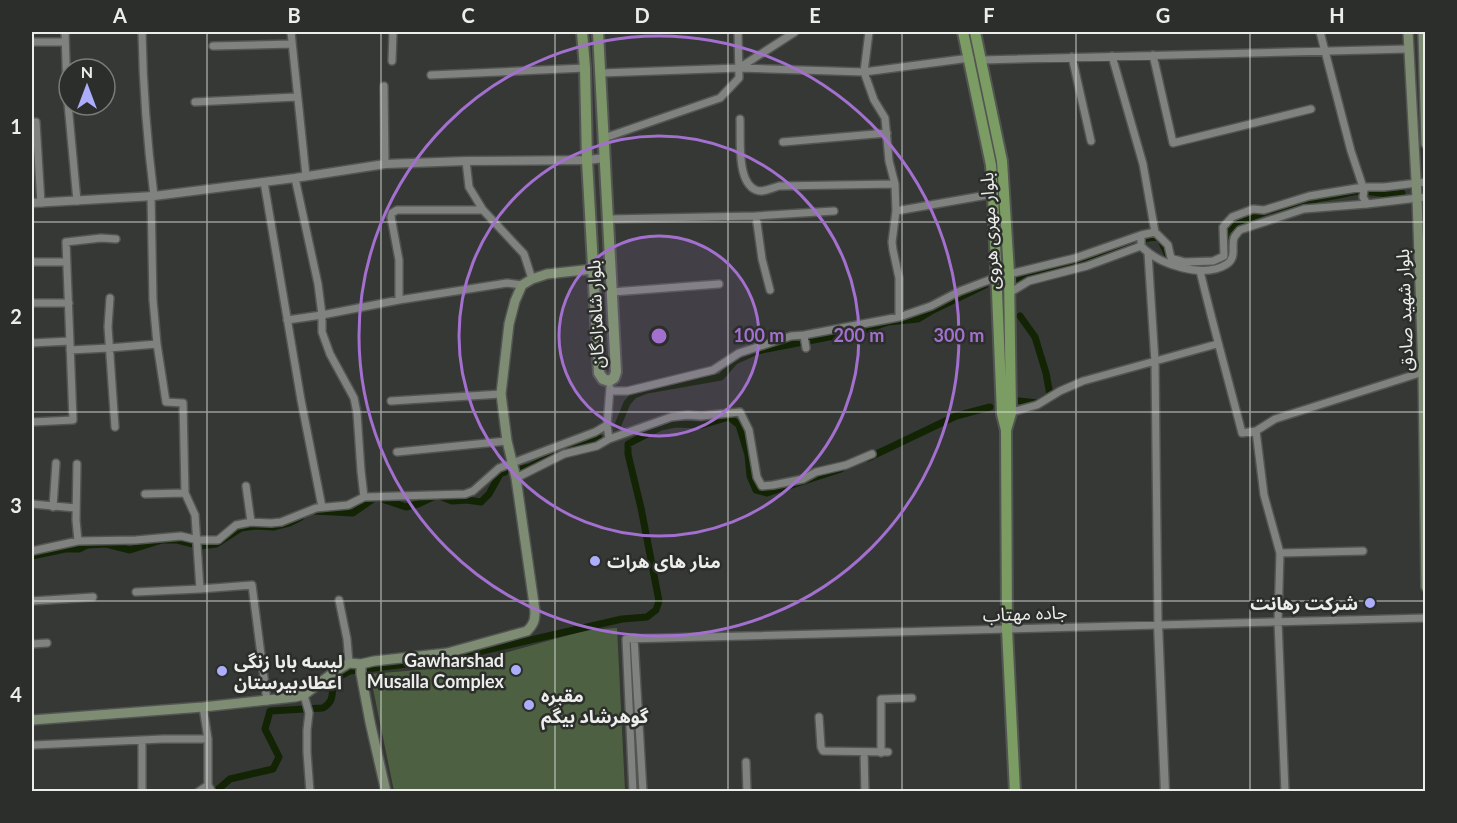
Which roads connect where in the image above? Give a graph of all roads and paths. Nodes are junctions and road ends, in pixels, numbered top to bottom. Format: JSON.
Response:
{"nodes":[{"id":1,"x":65,"y":32,"type":"edge"},
{"id":2,"x":142,"y":32,"type":"edge"},
{"id":3,"x":291,"y":32,"type":"edge"},
{"id":4,"x":393,"y":32,"type":"edge"},
{"id":5,"x":582,"y":32,"type":"edge"},
{"id":6,"x":598,"y":32,"type":"edge"},
{"id":7,"x":738,"y":32,"type":"edge"},
{"id":8,"x":795,"y":32,"type":"edge"},
{"id":9,"x":869,"y":32,"type":"edge"},
{"id":10,"x":963,"y":32,"type":"edge"},
{"id":11,"x":975,"y":32,"type":"edge"},
{"id":12,"x":1320,"y":32,"type":"edge"},
{"id":13,"x":1408,"y":32,"type":"edge"},
{"id":14,"x":1423,"y":32,"type":"edge"},
{"id":15,"x":32,"y":42,"type":"edge"},
{"id":16,"x":65,"y":42,"type":"junction"},
{"id":17,"x":292,"y":44,"type":"junction"},
{"id":18,"x":213,"y":46,"type":"dead end"},
{"id":19,"x":1408,"y":49,"type":"junction"},
{"id":20,"x":1324,"y":51,"type":"junction"},
{"id":21,"x":1154,"y":55,"type":"junction"},
{"id":22,"x":1112,"y":56,"type":"junction"},
{"id":23,"x":1072,"y":57,"type":"junction"},
{"id":24,"x":970,"y":58,"type":"junction"},
{"id":25,"x":982,"y":60,"type":"junction"},
{"id":26,"x":392,"y":61,"type":"dead end"},
{"id":27,"x":585,"y":68,"type":"junction"},
{"id":28,"x":739,"y":68,"type":"junction"},
{"id":29,"x":864,"y":72,"type":"junction"},
{"id":30,"x":601,"y":73,"type":"junction"},
{"id":31,"x":431,"y":75,"type":"dead end"},
{"id":32,"x":384,"y":86,"type":"dead end"},
{"id":33,"x":297,"y":97,"type":"junction"},
{"id":34,"x":195,"y":102,"type":"dead end"},
{"id":35,"x":1311,"y":109,"type":"dead end"},
{"id":36,"x":740,"y":119,"type":"dead end"},
{"id":37,"x":36,"y":122,"type":"dead end"},
{"id":38,"x":887,"y":133,"type":"junction"},
{"id":39,"x":604,"y":138,"type":"junction"},
{"id":40,"x":1091,"y":141,"type":"dead end"},
{"id":41,"x":783,"y":142,"type":"dead end"},
{"id":42,"x":1425,"y":144,"type":"edge"},
{"id":43,"x":605,"y":158,"type":"junction"},
{"id":44,"x":587,"y":160,"type":"junction"},
{"id":45,"x":466,"y":161,"type":"junction"},
{"id":46,"x":385,"y":165,"type":"junction"},
{"id":47,"x":306,"y":176,"type":"junction"},
{"id":48,"x":295,"y":178,"type":"junction"},
{"id":49,"x":264,"y":182,"type":"junction"},
{"id":50,"x":1421,"y":183,"type":"edge"},
{"id":51,"x":895,"y":184,"type":"junction"},
{"id":52,"x":993,"y":194,"type":"junction"},
{"id":53,"x":1364,"y":195,"type":"junction"},
{"id":54,"x":152,"y":196,"type":"junction"},
{"id":55,"x":1421,"y":198,"type":"edge"},
{"id":56,"x":77,"y":201,"type":"junction"},
{"id":57,"x":32,"y":203,"type":"edge"},
{"id":58,"x":41,"y":203,"type":"junction"},
{"id":59,"x":483,"y":210,"type":"junction"},
{"id":60,"x":834,"y":211,"type":"dead end"},
{"id":61,"x":896,"y":211,"type":"junction"},
{"id":62,"x":756,"y":216,"type":"junction"},
{"id":63,"x":608,"y":219,"type":"junction"},
{"id":64,"x":1155,"y":232,"type":"junction"},
{"id":65,"x":1141,"y":235,"type":"junction"},
{"id":66,"x":116,"y":239,"type":"dead end"},
{"id":67,"x":1142,"y":246,"type":"junction"},
{"id":68,"x":1148,"y":252,"type":"junction"},
{"id":69,"x":32,"y":262,"type":"edge"},
{"id":70,"x":66,"y":262,"type":"junction"},
{"id":71,"x":592,"y":269,"type":"junction"},
{"id":72,"x":1200,"y":271,"type":"junction"},
{"id":73,"x":1003,"y":275,"type":"junction"},
{"id":74,"x":532,"y":279,"type":"junction"},
{"id":75,"x":719,"y":284,"type":"dead end"},
{"id":76,"x":522,"y":285,"type":"junction"},
{"id":77,"x":770,"y":290,"type":"dead end"},
{"id":78,"x":612,"y":292,"type":"junction"},
{"id":79,"x":1009,"y":293,"type":"junction"},
{"id":80,"x":110,"y":298,"type":"dead end"},
{"id":81,"x":399,"y":300,"type":"junction"},
{"id":82,"x":32,"y":303,"type":"edge"},
{"id":83,"x":69,"y":303,"type":"junction"},
{"id":84,"x":322,"y":315,"type":"junction"},
{"id":85,"x":899,"y":317,"type":"junction"},
{"id":86,"x":287,"y":320,"type":"junction"},
{"id":87,"x":804,"y":335,"type":"junction"},
{"id":88,"x":70,"y":341,"type":"junction"},
{"id":89,"x":32,"y":343,"type":"edge"},
{"id":90,"x":157,"y":344,"type":"junction"},
{"id":91,"x":1217,"y":344,"type":"junction"},
{"id":92,"x":109,"y":348,"type":"junction"},
{"id":93,"x":806,"y":348,"type":"dead end"},
{"id":94,"x":70,"y":350,"type":"junction"},
{"id":95,"x":1155,"y":362,"type":"junction"},
{"id":96,"x":1423,"y":372,"type":"junction"},
{"id":97,"x":610,"y":386,"type":"junction"},
{"id":98,"x":501,"y":394,"type":"junction"},
{"id":99,"x":391,"y":401,"type":"dead end"},
{"id":100,"x":1007,"y":413,"type":"junction"},
{"id":101,"x":32,"y":422,"type":"edge"},
{"id":102,"x":607,"y":425,"type":"junction"},
{"id":103,"x":115,"y":427,"type":"dead end"},
{"id":104,"x":1256,"y":431,"type":"junction"},
{"id":105,"x":609,"y":439,"type":"junction"},
{"id":106,"x":507,"y":441,"type":"junction"},
{"id":107,"x":397,"y":452,"type":"dead end"},
{"id":108,"x":872,"y":454,"type":"dead end"},
{"id":109,"x":56,"y":463,"type":"dead end"},
{"id":110,"x":511,"y":463,"type":"junction"},
{"id":111,"x":77,"y":464,"type":"dead end"},
{"id":112,"x":516,"y":478,"type":"junction"},
{"id":113,"x":246,"y":486,"type":"dead end"},
{"id":114,"x":185,"y":493,"type":"junction"},
{"id":115,"x":146,"y":494,"type":"dead end"},
{"id":116,"x":364,"y":497,"type":"junction"},
{"id":117,"x":32,"y":504,"type":"edge"},
{"id":118,"x":53,"y":507,"type":"junction"},
{"id":119,"x":322,"y":507,"type":"junction"},
{"id":120,"x":76,"y":508,"type":"junction"},
{"id":121,"x":251,"y":522,"type":"junction"},
{"id":122,"x":198,"y":540,"type":"junction"},
{"id":123,"x":78,"y":542,"type":"junction"},
{"id":124,"x":32,"y":551,"type":"edge"},
{"id":125,"x":1364,"y":551,"type":"dead end"},
{"id":126,"x":1280,"y":553,"type":"junction"},
{"id":127,"x":1425,"y":587,"type":"edge"},
{"id":128,"x":200,"y":589,"type":"junction"},
{"id":129,"x":136,"y":592,"type":"dead end"},
{"id":130,"x":93,"y":597,"type":"dead end"},
{"id":131,"x":339,"y":600,"type":"dead end"},
{"id":132,"x":32,"y":601,"type":"edge"},
{"id":133,"x":1425,"y":618,"type":"edge"},
{"id":134,"x":1278,"y":621,"type":"junction"},
{"id":135,"x":1158,"y":624,"type":"junction"},
{"id":136,"x":1007,"y":629,"type":"junction"},
{"id":137,"x":630,"y":639,"type":"junction"},
{"id":138,"x":47,"y":643,"type":"dead end"},
{"id":139,"x":32,"y":644,"type":"edge"},
{"id":140,"x":349,"y":663,"type":"junction"},
{"id":141,"x":361,"y":669,"type":"junction"},
{"id":142,"x":912,"y":698,"type":"dead end"},
{"id":143,"x":305,"y":700,"type":"junction"},
{"id":144,"x":267,"y":701,"type":"junction"},
{"id":145,"x":203,"y":707,"type":"junction"},
{"id":146,"x":819,"y":717,"type":"dead end"},
{"id":147,"x":32,"y":720,"type":"edge"},
{"id":148,"x":207,"y":739,"type":"junction"},
{"id":149,"x":142,"y":740,"type":"junction"},
{"id":150,"x":34,"y":745,"type":"dead end"},
{"id":151,"x":864,"y":752,"type":"junction"},
{"id":152,"x":746,"y":762,"type":"dead end"},
{"id":153,"x":210,"y":788,"type":"edge"},
{"id":154,"x":142,"y":792,"type":"edge"},
{"id":155,"x":198,"y":792,"type":"edge"},
{"id":156,"x":310,"y":792,"type":"edge"},
{"id":157,"x":386,"y":792,"type":"edge"},
{"id":158,"x":633,"y":792,"type":"edge"},
{"id":159,"x":643,"y":792,"type":"edge"},
{"id":160,"x":747,"y":792,"type":"edge"},
{"id":161,"x":865,"y":792,"type":"edge"},
{"id":162,"x":1015,"y":792,"type":"edge"},
{"id":163,"x":1165,"y":792,"type":"edge"},
{"id":164,"x":1285,"y":792,"type":"edge"}],
"edges":[{"from":1,"to":16,"type":"street"},
{"from":2,"to":54,"type":"street"},
{"from":3,"to":17,"type":"street"},
{"from":4,"to":26,"type":"street"},
{"from":5,"to":27,"type":"main road","name":"بلوار شاهزادگان"},
{"from":6,"to":30,"type":"main road","name":"بلوار شاهزادگان"},
{"from":7,"to":28,"type":"street"},
{"from":8,"to":28,"type":"street"},
{"from":9,"to":29,"type":"street"},
{"from":10,"to":24,"type":"highway","name":"بلوار مهری هروی"},
{"from":11,"to":25,"type":"highway","name":"بلوار مهری هروی"},
{"from":12,"to":20,"type":"street"},
{"from":13,"to":19,"type":"main road","name":"بلوار شهید صادق"},
{"from":14,"to":42,"type":"main road"},
{"from":15,"to":16,"type":"street"},
{"from":16,"to":56,"type":"street"},
{"from":17,"to":18,"type":"street"},
{"from":17,"to":33,"type":"street"},
{"from":19,"to":20,"type":"street"},
{"from":19,"to":50,"type":"main road","name":"بلوار شهید صادق"},
{"from":20,"to":21,"type":"street"},
{"from":20,"to":53,"type":"street"},
{"from":21,"to":22,"type":"street"},
{"from":21,"to":35,"type":"street"},
{"from":22,"to":23,"type":"street"},
{"from":22,"to":64,"type":"street"},
{"from":23,"to":25,"type":"street"},
{"from":23,"to":40,"type":"street"},
{"from":24,"to":29,"type":"street"},
{"from":24,"to":52,"type":"highway","name":"بلوار مهری هروی"},
{"from":25,"to":73,"type":"highway","name":"بلوار مهری هروی"},
{"from":27,"to":31,"type":"street"},
{"from":27,"to":44,"type":"main road","name":"بلوار شاهزادگان"},
{"from":28,"to":29,"type":"street"},
{"from":28,"to":30,"type":"street"},
{"from":28,"to":39,"type":"street"},
{"from":29,"to":38,"type":"street"},
{"from":30,"to":39,"type":"main road","name":"بلوار شاهزادگان"},
{"from":32,"to":46,"type":"street"},
{"from":33,"to":34,"type":"street"},
{"from":33,"to":47,"type":"street"},
{"from":36,"to":51,"type":"street"},
{"from":37,"to":58,"type":"street"},
{"from":38,"to":41,"type":"street"},
{"from":38,"to":51,"type":"street"},
{"from":39,"to":43,"type":"main road","name":"بلوار شاهزادگان"},
{"from":43,"to":44,"type":"street"},
{"from":43,"to":63,"type":"main road","name":"بلوار شاهزادگان"},
{"from":44,"to":45,"type":"street"},
{"from":44,"to":71,"type":"main road","name":"بلوار شاهزادگان"},
{"from":45,"to":46,"type":"street"},
{"from":45,"to":59,"type":"street"},
{"from":46,"to":47,"type":"street"},
{"from":47,"to":48,"type":"street"},
{"from":48,"to":49,"type":"street"},
{"from":48,"to":84,"type":"street"},
{"from":49,"to":54,"type":"street"},
{"from":49,"to":86,"type":"street"},
{"from":50,"to":53,"type":"street"},
{"from":50,"to":55,"type":"main road","name":"بلوار شهید صادق"},
{"from":51,"to":61,"type":"street"},
{"from":52,"to":61,"type":"street"},
{"from":52,"to":73,"type":"highway","name":"بلوار مهری هروی"},
{"from":53,"to":55,"type":"street"},
{"from":53,"to":64,"type":"street"},
{"from":53,"to":72,"type":"street"},
{"from":54,"to":56,"type":"street"},
{"from":54,"to":90,"type":"street"},
{"from":55,"to":96,"type":"main road","name":"بلوار شهید صادق"},
{"from":56,"to":58,"type":"street"},
{"from":57,"to":58,"type":"street"},
{"from":59,"to":74,"type":"street"},
{"from":59,"to":81,"type":"street"},
{"from":60,"to":62,"type":"street"},
{"from":61,"to":85,"type":"street"},
{"from":62,"to":63,"type":"street"},
{"from":62,"to":77,"type":"street"},
{"from":63,"to":78,"type":"main road","name":"بلوار شاهزادگان"},
{"from":64,"to":65,"type":"street"},
{"from":65,"to":67,"type":"street"},
{"from":65,"to":73,"type":"street"},
{"from":66,"to":70,"type":"street"},
{"from":67,"to":68,"type":"street"},
{"from":67,"to":79,"type":"street"},
{"from":68,"to":72,"type":"street"},
{"from":68,"to":95,"type":"street"},
{"from":69,"to":70,"type":"street"},
{"from":70,"to":83,"type":"street"},
{"from":71,"to":74,"type":"main road"},
{"from":71,"to":97,"type":"main road","name":"بلوار شاهزادگان"},
{"from":72,"to":91,"type":"street"},
{"from":73,"to":79,"type":"highway","name":"بلوار مهری هروی"},
{"from":73,"to":85,"type":"street"},
{"from":73,"to":100,"type":"highway","name":"بلوار مهری هروی"},
{"from":74,"to":76,"type":"main road"},
{"from":75,"to":78,"type":"street"},
{"from":76,"to":81,"type":"street"},
{"from":76,"to":98,"type":"main road"},
{"from":78,"to":97,"type":"main road","name":"بلوار شاهزادگان"},
{"from":79,"to":100,"type":"highway","name":"بلوار مهری هروی"},
{"from":80,"to":92,"type":"street"},
{"from":81,"to":84,"type":"street"},
{"from":82,"to":83,"type":"street"},
{"from":83,"to":88,"type":"street"},
{"from":84,"to":86,"type":"street"},
{"from":84,"to":116,"type":"street"},
{"from":85,"to":87,"type":"street"},
{"from":86,"to":119,"type":"street"},
{"from":87,"to":93,"type":"street"},
{"from":87,"to":97,"type":"street"},
{"from":88,"to":89,"type":"street"},
{"from":88,"to":94,"type":"street"},
{"from":90,"to":92,"type":"street"},
{"from":90,"to":114,"type":"street"},
{"from":91,"to":95,"type":"street"},
{"from":91,"to":104,"type":"street"},
{"from":92,"to":94,"type":"street"},
{"from":92,"to":103,"type":"street"},
{"from":94,"to":101,"type":"street"},
{"from":95,"to":100,"type":"street"},
{"from":95,"to":135,"type":"street"},
{"from":96,"to":104,"type":"street"},
{"from":96,"to":127,"type":"main road","name":"بلوار شهید صادق"},
{"from":97,"to":102,"type":"street"},
{"from":98,"to":99,"type":"street"},
{"from":98,"to":106,"type":"main road"},
{"from":100,"to":136,"type":"highway","name":"بلوار مهری هروی"},
{"from":102,"to":105,"type":"street"},
{"from":102,"to":110,"type":"street"},
{"from":104,"to":126,"type":"street"},
{"from":105,"to":108,"type":"street"},
{"from":105,"to":112,"type":"street"},
{"from":106,"to":107,"type":"street"},
{"from":106,"to":110,"type":"main road"},
{"from":109,"to":118,"type":"street"},
{"from":110,"to":112,"type":"main road"},
{"from":110,"to":116,"type":"street"},
{"from":111,"to":120,"type":"street"},
{"from":112,"to":141,"type":"main road"},
{"from":113,"to":121,"type":"street"},
{"from":114,"to":115,"type":"street"},
{"from":114,"to":122,"type":"street"},
{"from":116,"to":119,"type":"street"},
{"from":117,"to":118,"type":"street"},
{"from":118,"to":120,"type":"street"},
{"from":119,"to":121,"type":"street"},
{"from":120,"to":123,"type":"street"},
{"from":121,"to":122,"type":"street"},
{"from":122,"to":123,"type":"street"},
{"from":122,"to":128,"type":"street"},
{"from":123,"to":124,"type":"street"},
{"from":125,"to":126,"type":"street"},
{"from":126,"to":134,"type":"street"},
{"from":128,"to":129,"type":"street"},
{"from":128,"to":144,"type":"street"},
{"from":130,"to":132,"type":"street"},
{"from":131,"to":140,"type":"street"},
{"from":133,"to":134,"type":"street","name":"جاده مهتاب"},
{"from":134,"to":135,"type":"street","name":"جاده مهتاب"},
{"from":134,"to":164,"type":"street"},
{"from":135,"to":136,"type":"street","name":"جاده مهتاب"},
{"from":135,"to":163,"type":"street"},
{"from":136,"to":137,"type":"street","name":"جاده مهتاب"},
{"from":136,"to":162,"type":"highway","name":"بلوار مهری هروی"},
{"from":137,"to":158,"type":"street"},
{"from":137,"to":159,"type":"street"},
{"from":138,"to":139,"type":"street"},
{"from":140,"to":141,"type":"main road"},
{"from":140,"to":143,"type":"main road"},
{"from":141,"to":157,"type":"main road"},
{"from":142,"to":151,"type":"street"},
{"from":143,"to":144,"type":"main road"},
{"from":143,"to":156,"type":"street"},
{"from":144,"to":145,"type":"main road"},
{"from":145,"to":147,"type":"main road"},
{"from":145,"to":148,"type":"street"},
{"from":146,"to":151,"type":"street"},
{"from":148,"to":149,"type":"street"},
{"from":148,"to":153,"type":"street"},
{"from":149,"to":150,"type":"street"},
{"from":149,"to":154,"type":"street"},
{"from":151,"to":161,"type":"street"},
{"from":152,"to":160,"type":"street"},
{"from":153,"to":155,"type":"street"}]}
